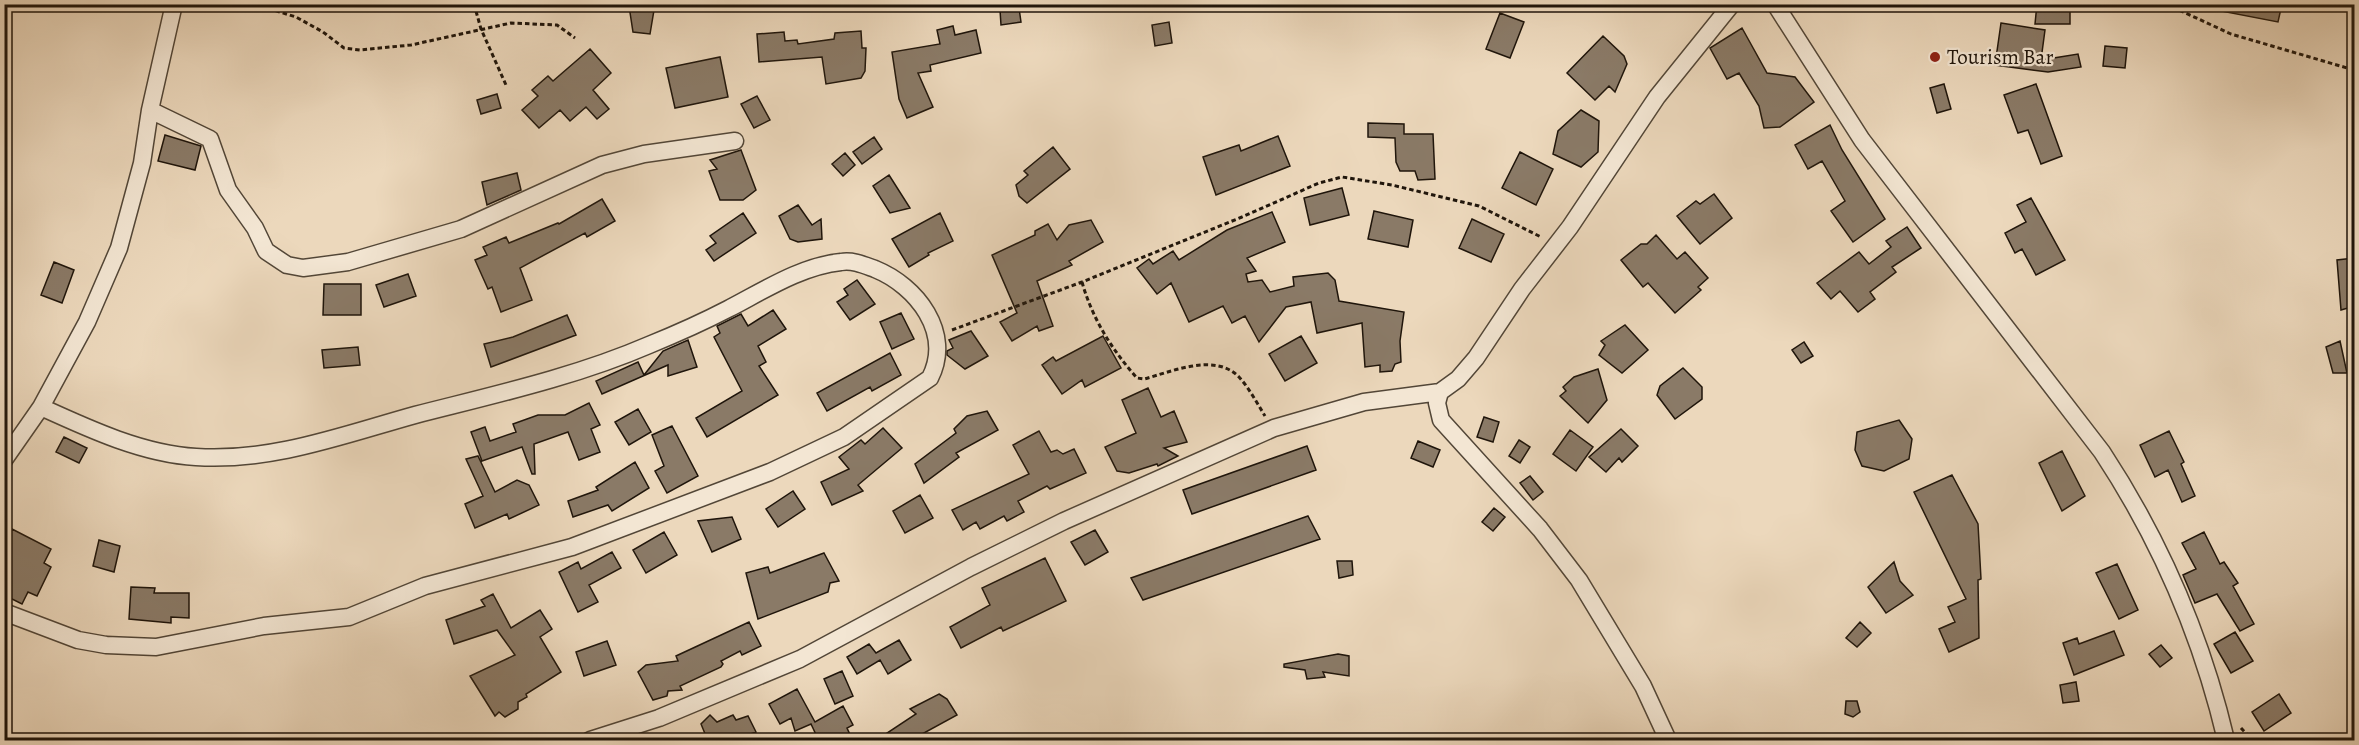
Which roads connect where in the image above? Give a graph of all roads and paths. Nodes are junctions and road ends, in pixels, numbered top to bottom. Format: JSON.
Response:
{"nodes":[{"id":1,"x":174,"y":4,"type":"edge"},
{"id":2,"x":254,"y":4,"type":"edge"},
{"id":3,"x":474,"y":4,"type":"edge"},
{"id":4,"x":1732,"y":4,"type":"edge"},
{"id":5,"x":1775,"y":4,"type":"edge"},
{"id":6,"x":2166,"y":4,"type":"edge"},
{"id":7,"x":481,"y":29,"type":"junction"},
{"id":8,"x":575,"y":38,"type":"dead end"},
{"id":9,"x":2355,"y":70,"type":"edge"},
{"id":10,"x":506,"y":85,"type":"dead end"},
{"id":11,"x":150,"y":110,"type":"junction"},
{"id":12,"x":735,"y":141,"type":"dead end"},
{"id":13,"x":1557,"y":245,"type":"junction"},
{"id":14,"x":1082,"y":282,"type":"junction"},
{"id":15,"x":936,"y":336,"type":"junction"},
{"id":16,"x":1440,"y":393,"type":"junction"},
{"id":17,"x":41,"y":407,"type":"junction"},
{"id":18,"x":1274,"y":428,"type":"junction"},
{"id":19,"x":4,"y":460,"type":"edge"},
{"id":20,"x":4,"y":612,"type":"edge"},
{"id":21,"x":590,"y":741,"type":"edge"},
{"id":22,"x":1668,"y":741,"type":"edge"},
{"id":23,"x":2226,"y":741,"type":"edge"}],
"edges":[{"from":1,"to":11,"type":"street"},
{"from":2,"to":7,"type":"path"},
{"from":3,"to":7,"type":"path"},
{"from":4,"to":13,"type":"street"},
{"from":5,"to":23,"type":"street"},
{"from":6,"to":9,"type":"path"},
{"from":7,"to":8,"type":"path"},
{"from":7,"to":10,"type":"path"},
{"from":11,"to":12,"type":"street"},
{"from":11,"to":17,"type":"street"},
{"from":13,"to":14,"type":"path"},
{"from":13,"to":16,"type":"street"},
{"from":14,"to":15,"type":"path"},
{"from":14,"to":18,"type":"path"},
{"from":15,"to":17,"type":"street"},
{"from":15,"to":20,"type":"street"},
{"from":16,"to":18,"type":"street"},
{"from":16,"to":22,"type":"street"},
{"from":17,"to":19,"type":"street"},
{"from":18,"to":21,"type":"street"}]}
